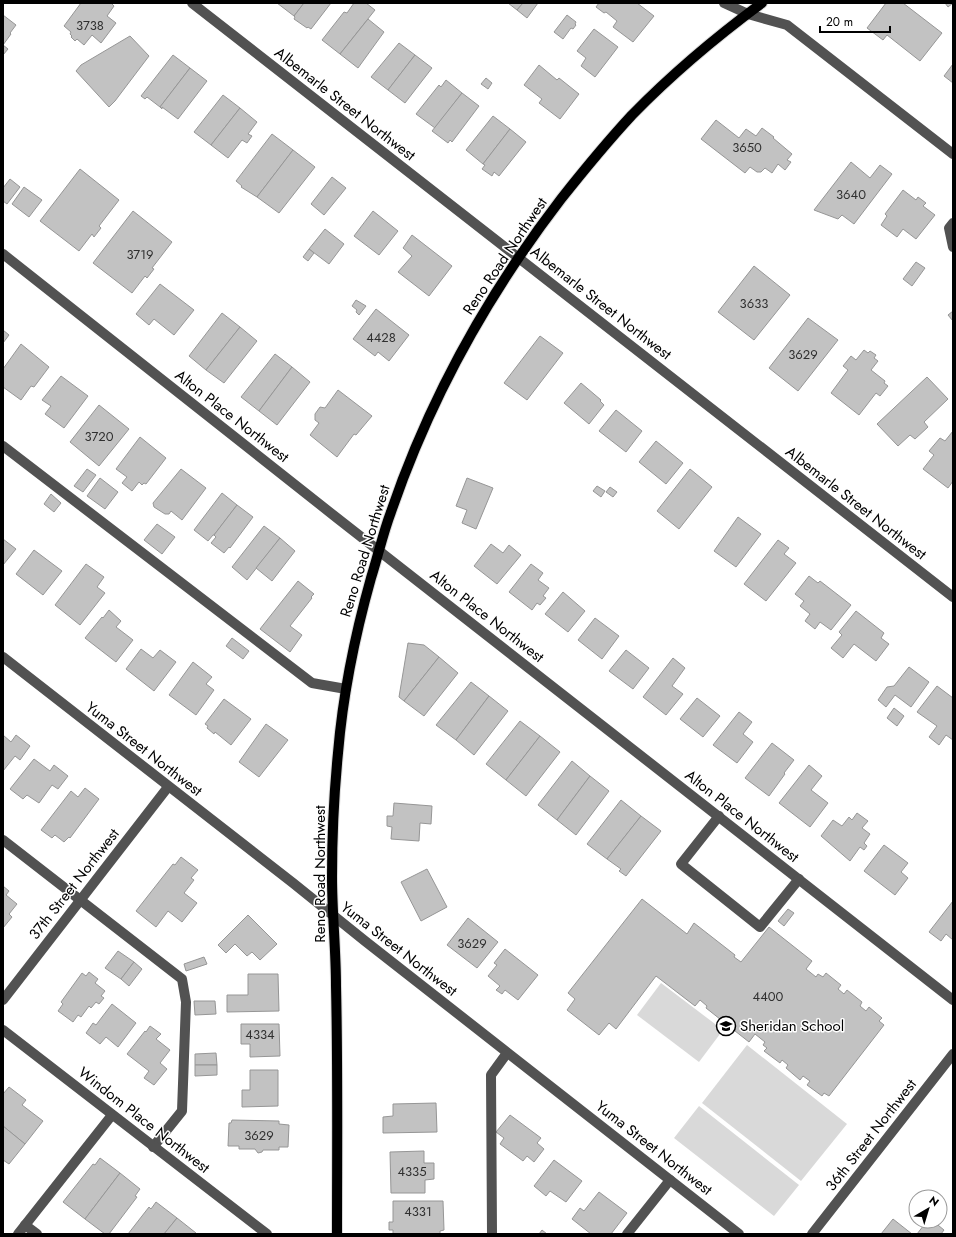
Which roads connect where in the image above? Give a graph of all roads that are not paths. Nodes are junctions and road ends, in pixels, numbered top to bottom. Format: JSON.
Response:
{"nodes":[{"id":1,"x":192,"y":3,"type":"edge"},
{"id":2,"x":724,"y":3,"type":"edge"},
{"id":3,"x":762,"y":3,"type":"edge"},
{"id":4,"x":748,"y":14,"type":"junction"},
{"id":5,"x":953,"y":154,"type":"edge"},
{"id":6,"x":953,"y":223,"type":"edge"},
{"id":7,"x":953,"y":247,"type":"edge"},
{"id":8,"x":3,"y":254,"type":"edge"},
{"id":9,"x":518,"y":258,"type":"junction"},
{"id":10,"x":3,"y":446,"type":"edge"},
{"id":11,"x":379,"y":551,"type":"junction"},
{"id":12,"x":953,"y":597,"type":"edge"},
{"id":13,"x":3,"y":657,"type":"edge"},
{"id":14,"x":346,"y":689,"type":"junction"},
{"id":15,"x":168,"y":787,"type":"junction"},
{"id":16,"x":718,"y":816,"type":"junction"},
{"id":17,"x":3,"y":840,"type":"edge"},
{"id":18,"x":799,"y":879,"type":"junction"},
{"id":19,"x":80,"y":901,"type":"junction"},
{"id":20,"x":333,"y":915,"type":"junction"},
{"id":21,"x":3,"y":1000,"type":"edge"},
{"id":22,"x":953,"y":1000,"type":"edge"},
{"id":23,"x":3,"y":1030,"type":"edge"},
{"id":24,"x":507,"y":1053,"type":"junction"},
{"id":25,"x":953,"y":1054,"type":"edge"},
{"id":26,"x":112,"y":1114,"type":"junction"},
{"id":27,"x":153,"y":1147,"type":"junction"},
{"id":28,"x":670,"y":1180,"type":"junction"},
{"id":29,"x":25,"y":1225,"type":"junction"},
{"id":30,"x":18,"y":1234,"type":"edge"},
{"id":31,"x":37,"y":1234,"type":"edge"},
{"id":32,"x":267,"y":1234,"type":"edge"},
{"id":33,"x":337,"y":1234,"type":"edge"},
{"id":34,"x":492,"y":1234,"type":"edge"},
{"id":35,"x":627,"y":1234,"type":"edge"},
{"id":36,"x":739,"y":1234,"type":"edge"},
{"id":37,"x":812,"y":1234,"type":"edge"}],
"edges":[{"from":1,"to":9,"type":"street","name":"Albemarle Street Northwest"},
{"from":2,"to":4,"type":"street"},
{"from":3,"to":4,"type":"main road","name":"Reno Road Northwest"},
{"from":4,"to":5,"type":"street"},
{"from":4,"to":9,"type":"main road","name":"Reno Road Northwest"},
{"from":6,"to":7,"type":"street"},
{"from":8,"to":11,"type":"street","name":"Alton Place Northwest"},
{"from":9,"to":11,"type":"main road","name":"Reno Road Northwest"},
{"from":9,"to":12,"type":"street","name":"Albemarle Street Northwest"},
{"from":10,"to":14,"type":"street"},
{"from":11,"to":14,"type":"main road","name":"Reno Road Northwest"},
{"from":11,"to":16,"type":"street","name":"Alton Place Northwest"},
{"from":13,"to":15,"type":"street","name":"Yuma Street Northwest"},
{"from":14,"to":20,"type":"main road","name":"Reno Road Northwest"},
{"from":15,"to":19,"type":"street","name":"37th Street Northwest"},
{"from":15,"to":20,"type":"street","name":"Yuma Street Northwest"},
{"from":16,"to":18,"type":"street","name":"Alton Place Northwest"},
{"from":16,"to":18,"type":"street"},
{"from":17,"to":19,"type":"street"},
{"from":18,"to":22,"type":"street","name":"Alton Place Northwest"},
{"from":19,"to":21,"type":"street","name":"37th Street Northwest"},
{"from":19,"to":27,"type":"street"},
{"from":20,"to":24,"type":"street","name":"Yuma Street Northwest"},
{"from":20,"to":33,"type":"main road","name":"Reno Road Northwest"},
{"from":23,"to":26,"type":"street","name":"Windom Place Northwest"},
{"from":24,"to":28,"type":"street","name":"Yuma Street Northwest"},
{"from":24,"to":34,"type":"street"},
{"from":25,"to":37,"type":"street","name":"36th Street Northwest"},
{"from":26,"to":27,"type":"street","name":"Windom Place Northwest"},
{"from":26,"to":29,"type":"street"},
{"from":27,"to":32,"type":"street","name":"Windom Place Northwest"},
{"from":28,"to":35,"type":"street"},
{"from":28,"to":36,"type":"street","name":"Yuma Street Northwest"},
{"from":29,"to":30,"type":"street"},
{"from":29,"to":31,"type":"street"}]}
